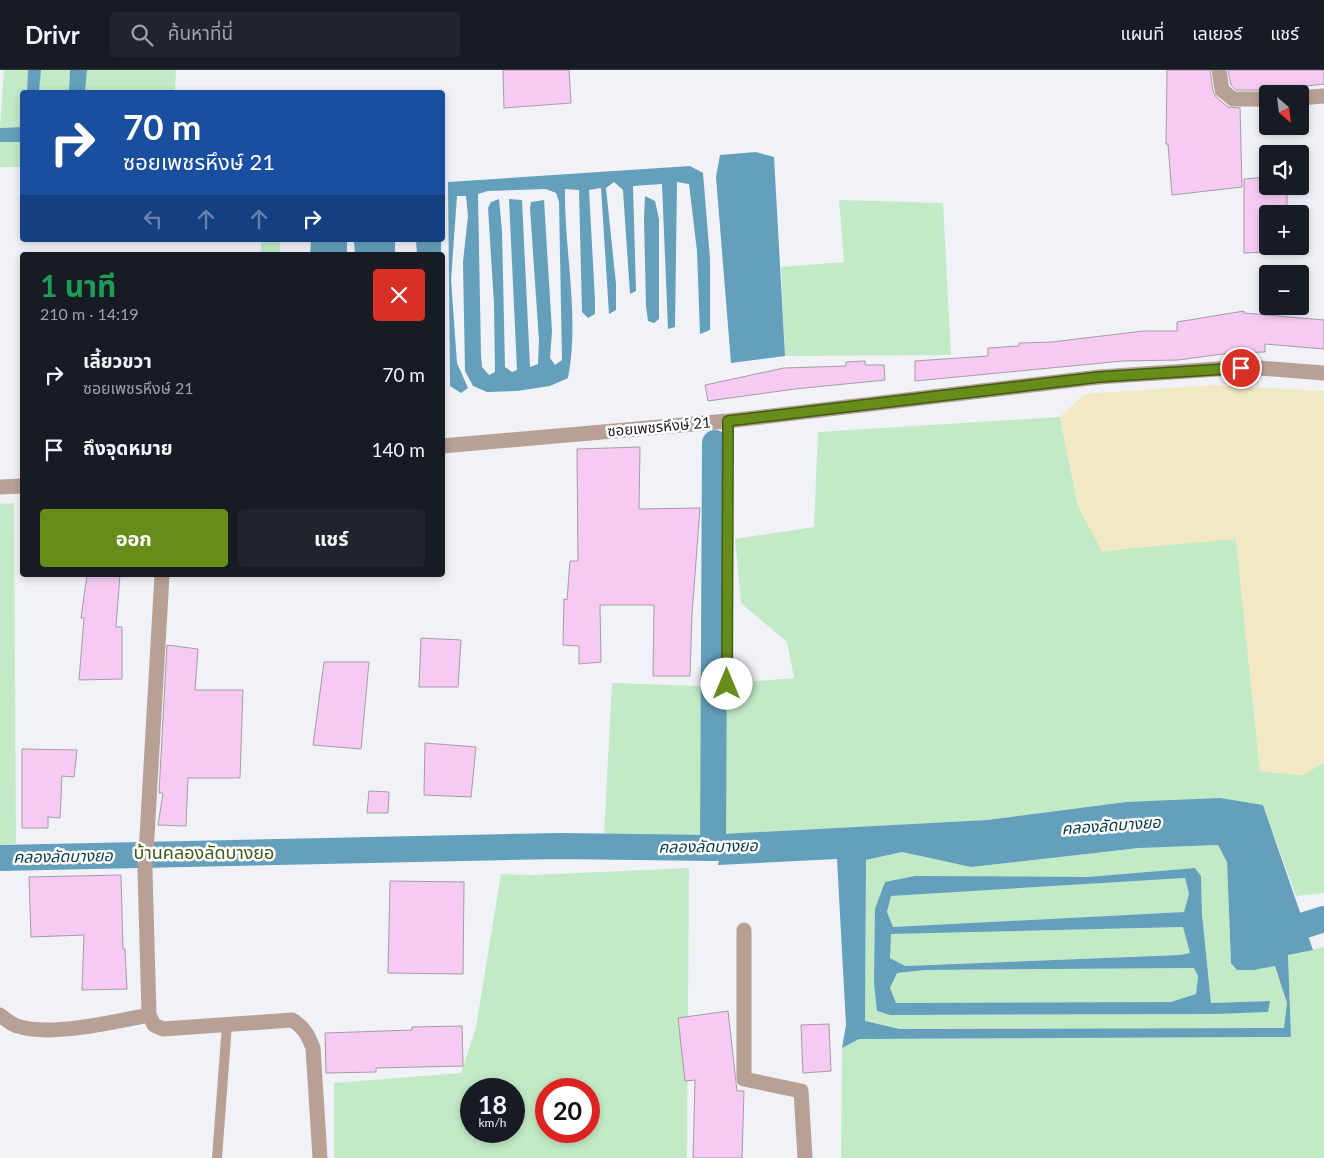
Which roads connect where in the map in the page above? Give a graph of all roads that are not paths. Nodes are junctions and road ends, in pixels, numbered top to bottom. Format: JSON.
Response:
{"nodes":[{"id":1,"x":1219,"y":70,"type":"edge"},
{"id":2,"x":1324,"y":96,"type":"edge"},
{"id":3,"x":1309,"y":97,"type":"edge"},
{"id":4,"x":1259,"y":99,"type":"edge"},
{"id":5,"x":1324,"y":373,"type":"edge"},
{"id":6,"x":728,"y":421,"type":"junction"},
{"id":7,"x":445,"y":446,"type":"edge"},
{"id":8,"x":20,"y":486,"type":"edge"},
{"id":9,"x":0,"y":487,"type":"edge"},
{"id":10,"x":162,"y":577,"type":"edge"},
{"id":11,"x":727,"y":684,"type":"dead end"},
{"id":12,"x":744,"y":930,"type":"dead end"},
{"id":13,"x":0,"y":1015,"type":"edge"},
{"id":14,"x":149,"y":1016,"type":"junction"},
{"id":15,"x":227,"y":1024,"type":"junction"},
{"id":16,"x":217,"y":1158,"type":"edge"},
{"id":17,"x":320,"y":1158,"type":"edge"},
{"id":18,"x":805,"y":1158,"type":"edge"}],
"edges":[{"from":1,"to":4,"type":"street"},
{"from":2,"to":3,"type":"street"},
{"from":5,"to":6,"type":"street","name":"ซอยเพชรหึงษ์ 21"},
{"from":6,"to":7,"type":"street","name":"ซอยเพชรหึงษ์ 21"},
{"from":6,"to":11,"type":"lane"},
{"from":8,"to":9,"type":"street"},
{"from":10,"to":14,"type":"street"},
{"from":12,"to":18,"type":"street"},
{"from":13,"to":14,"type":"street"},
{"from":14,"to":15,"type":"street"},
{"from":15,"to":16,"type":"lane"},
{"from":15,"to":17,"type":"street"}]}
